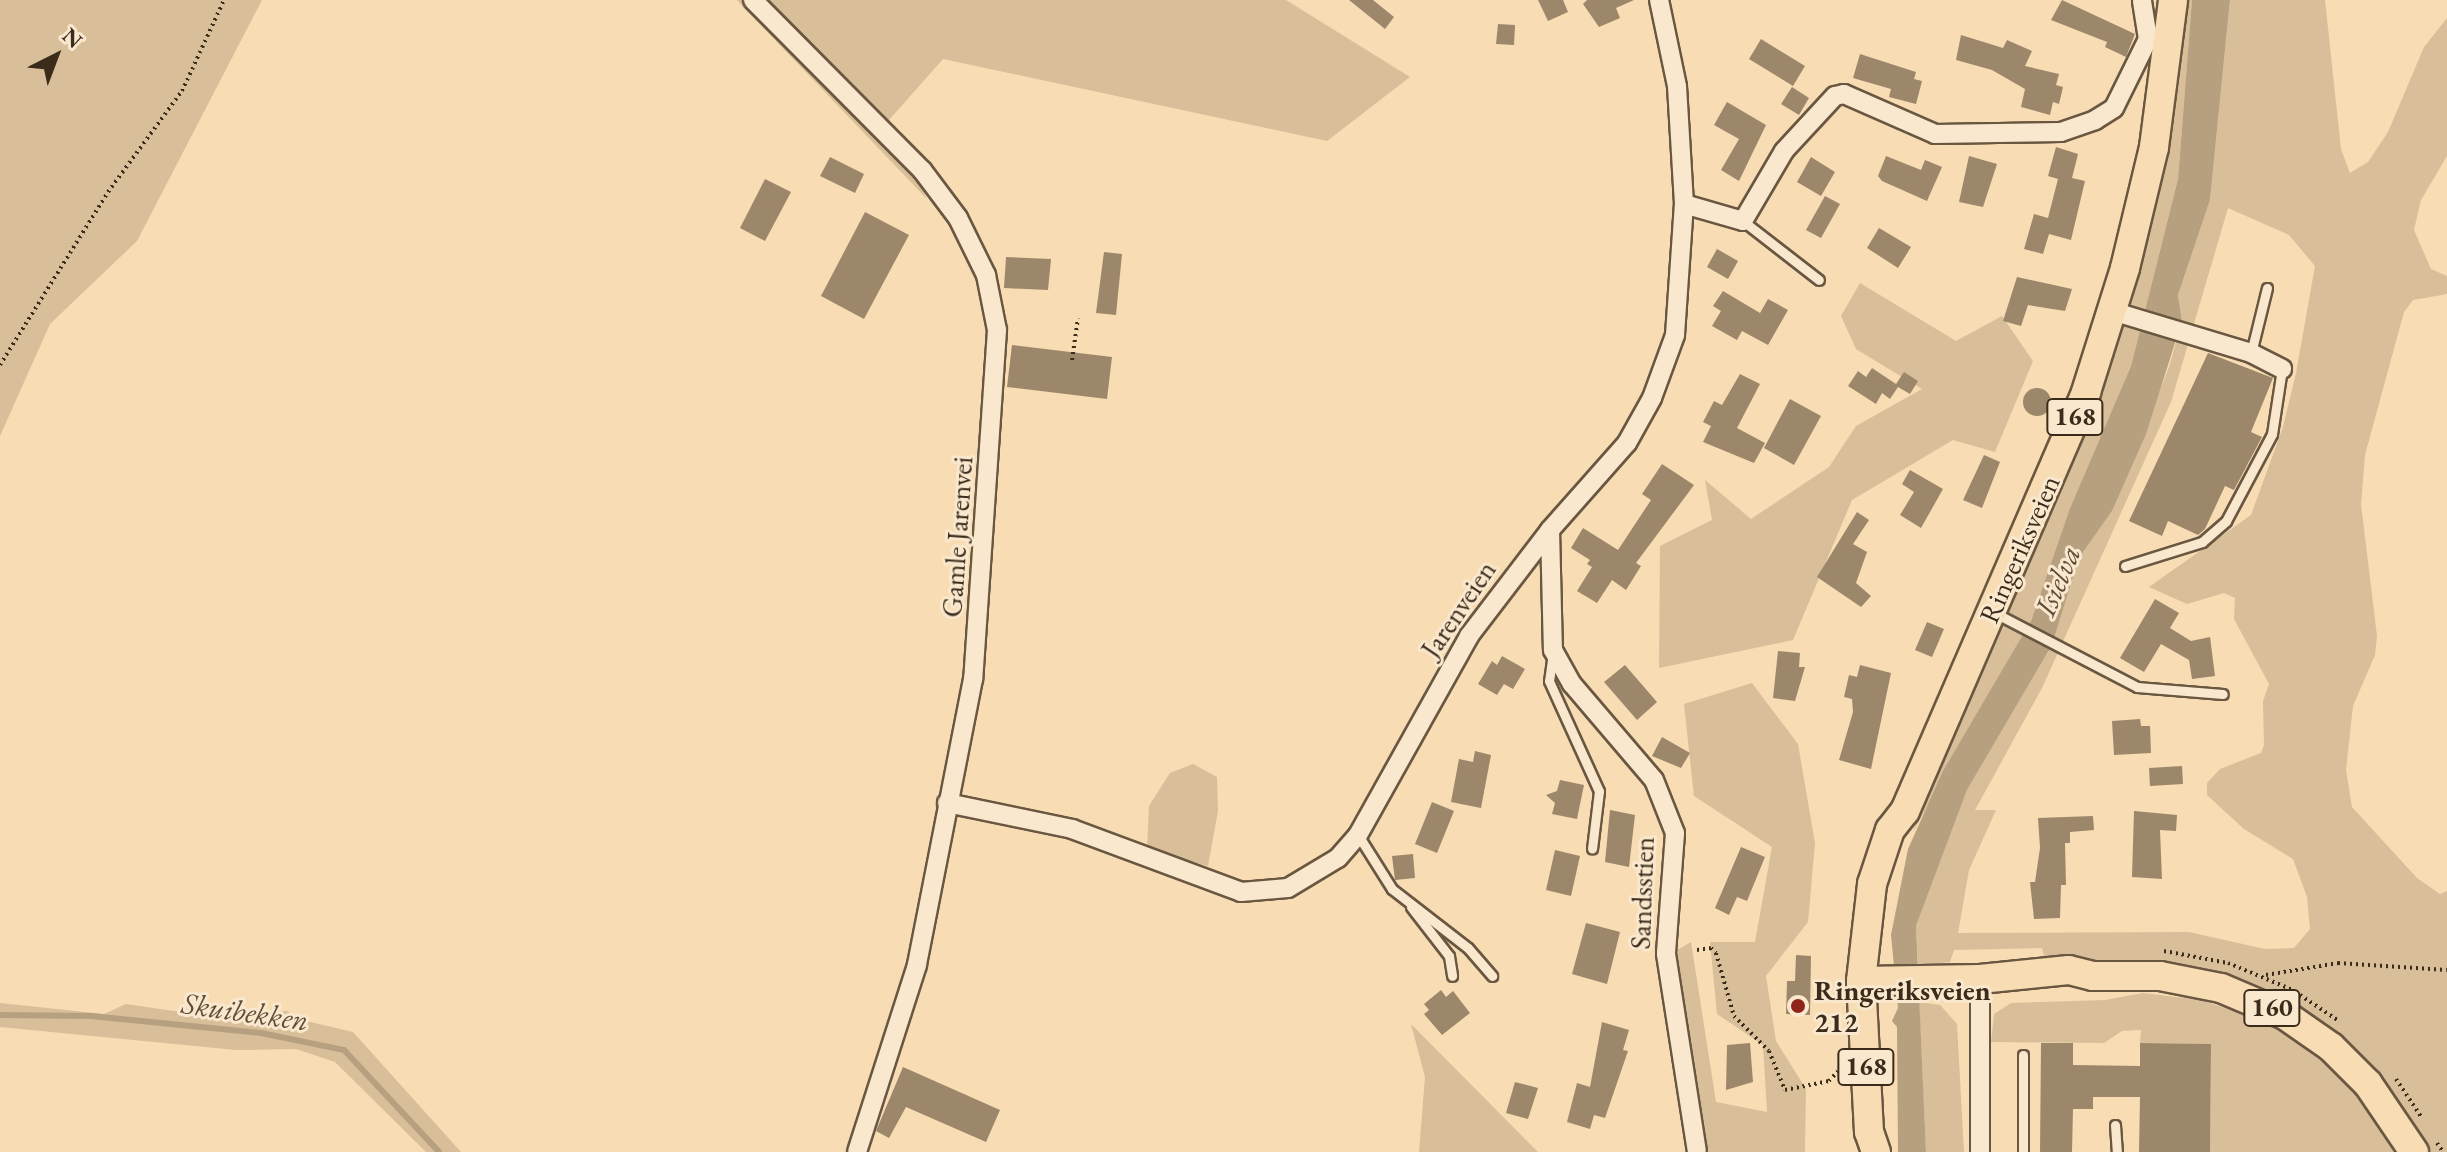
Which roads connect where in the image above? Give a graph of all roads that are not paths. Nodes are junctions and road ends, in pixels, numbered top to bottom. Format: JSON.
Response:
{"nodes":[{"id":1,"x":753,"y":0,"type":"edge"},
{"id":2,"x":1659,"y":0,"type":"edge"},
{"id":3,"x":2142,"y":0,"type":"edge"},
{"id":4,"x":2173,"y":0,"type":"edge"},
{"id":5,"x":1684,"y":204,"type":"junction"},
{"id":6,"x":1743,"y":221,"type":"junction"},
{"id":7,"x":1819,"y":280,"type":"dead end"},
{"id":8,"x":2267,"y":288,"type":"dead end"},
{"id":9,"x":2112,"y":311,"type":"junction"},
{"id":10,"x":2251,"y":353,"type":"junction"},
{"id":11,"x":2282,"y":369,"type":"joint"},
{"id":12,"x":1550,"y":530,"type":"junction"},
{"id":13,"x":2125,"y":566,"type":"dead end"},
{"id":14,"x":1991,"y":611,"type":"junction"},
{"id":15,"x":1553,"y":650,"type":"junction"},
{"id":16,"x":2223,"y":694,"type":"dead end"},
{"id":17,"x":947,"y":803,"type":"junction"},
{"id":18,"x":1358,"y":835,"type":"junction"},
{"id":19,"x":1592,"y":849,"type":"dead end"},
{"id":20,"x":1408,"y":901,"type":"junction"},
{"id":21,"x":1452,"y":976,"type":"dead end"},
{"id":22,"x":1492,"y":976,"type":"dead end"},
{"id":23,"x":1980,"y":979,"type":"junction"},
{"id":24,"x":1878,"y":981,"type":"junction"},
{"id":25,"x":2023,"y":1055,"type":"dead end"},
{"id":26,"x":2115,"y":1125,"type":"dead end"},
{"id":27,"x":2408,"y":1147,"type":"edge"},
{"id":28,"x":1697,"y":1151,"type":"edge"},
{"id":29,"x":857,"y":1152,"type":"edge"},
{"id":30,"x":1878,"y":1152,"type":"edge"},
{"id":31,"x":1980,"y":1152,"type":"edge"},
{"id":32,"x":2023,"y":1152,"type":"edge"},
{"id":33,"x":2117,"y":1152,"type":"edge"}],
"edges":[{"from":1,"to":17,"type":"street","name":"Gamle Jarenvei"},
{"from":2,"to":5,"type":"street","name":"Jarenveien"},
{"from":3,"to":6,"type":"street"},
{"from":4,"to":9,"type":"main road","name":"Ringeriksveien","number":"168"},
{"from":5,"to":6,"type":"street"},
{"from":5,"to":12,"type":"street","name":"Jarenveien"},
{"from":6,"to":7,"type":"lane"},
{"from":8,"to":10,"type":"lane"},
{"from":9,"to":10,"type":"street"},
{"from":9,"to":14,"type":"main road","name":"Ringeriksveien","number":"168"},
{"from":10,"to":11,"type":"street"},
{"from":11,"to":13,"type":"lane"},
{"from":12,"to":15,"type":"street","name":"Sandsstien"},
{"from":12,"to":18,"type":"street","name":"Jarenveien"},
{"from":14,"to":16,"type":"lane"},
{"from":14,"to":24,"type":"main road","name":"Ringeriksveien","number":"168"},
{"from":15,"to":19,"type":"lane"},
{"from":15,"to":28,"type":"street","name":"Sandsstien"},
{"from":17,"to":18,"type":"street","name":"Jarenveien"},
{"from":17,"to":29,"type":"street","name":"Gamle Jarenvei"},
{"from":18,"to":20,"type":"lane"},
{"from":20,"to":21,"type":"lane"},
{"from":20,"to":22,"type":"lane"},
{"from":23,"to":24,"type":"main road","number":"160"},
{"from":23,"to":27,"type":"main road","number":"160"},
{"from":23,"to":31,"type":"street"},
{"from":24,"to":30,"type":"main road","name":"Ringeriksveien","number":"168"},
{"from":25,"to":32,"type":"lane"},
{"from":26,"to":33,"type":"lane"}]}
